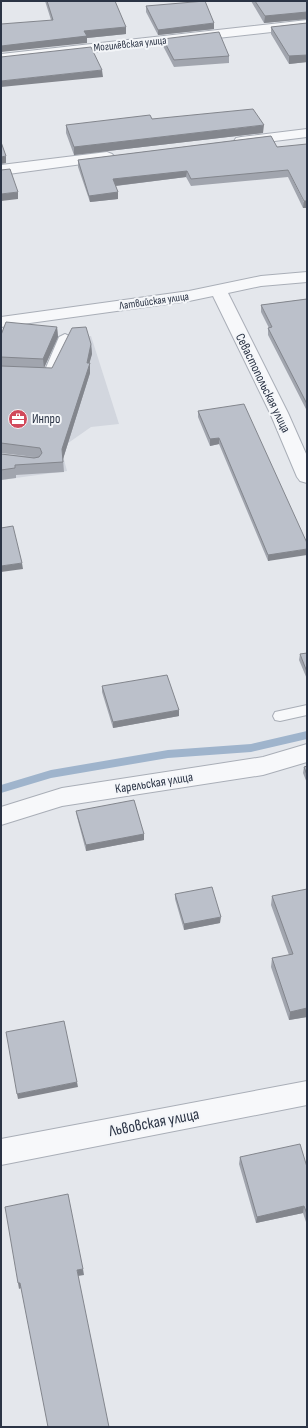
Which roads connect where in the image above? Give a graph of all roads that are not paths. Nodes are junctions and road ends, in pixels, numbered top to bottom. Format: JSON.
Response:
{"nodes":[{"id":1,"x":307,"y":24,"type":"edge"},
{"id":2,"x":1,"y":58,"type":"edge"},
{"id":3,"x":307,"y":133,"type":"edge"},
{"id":4,"x":228,"y":142,"type":"edge"},
{"id":5,"x":119,"y":156,"type":"edge"},
{"id":6,"x":1,"y":170,"type":"edge"},
{"id":7,"x":307,"y":277,"type":"edge"},
{"id":8,"x":218,"y":290,"type":"junction"},
{"id":9,"x":1,"y":322,"type":"edge"},
{"id":10,"x":65,"y":337,"type":"dead end"},
{"id":11,"x":1,"y":371,"type":"edge"},
{"id":12,"x":307,"y":477,"type":"edge"},
{"id":13,"x":307,"y":710,"type":"edge"},
{"id":14,"x":280,"y":716,"type":"dead end"},
{"id":15,"x":307,"y":753,"type":"edge"},
{"id":16,"x":1,"y":816,"type":"edge"},
{"id":17,"x":307,"y":1094,"type":"edge"},
{"id":18,"x":1,"y":1152,"type":"edge"}],
"edges":[{"from":1,"to":2,"type":"street","name":"Могилёвская улица"},
{"from":3,"to":4,"type":"street"},
{"from":5,"to":6,"type":"street"},
{"from":7,"to":8,"type":"street","name":"Латвийская улица"},
{"from":8,"to":9,"type":"street","name":"Латвийская улица"},
{"from":8,"to":12,"type":"street","name":"Севастопольская улица"},
{"from":10,"to":11,"type":"lane"},
{"from":13,"to":14,"type":"lane"},
{"from":15,"to":16,"type":"street","name":"Карельская улица"},
{"from":17,"to":18,"type":"street","name":"Львовская улица"}]}
